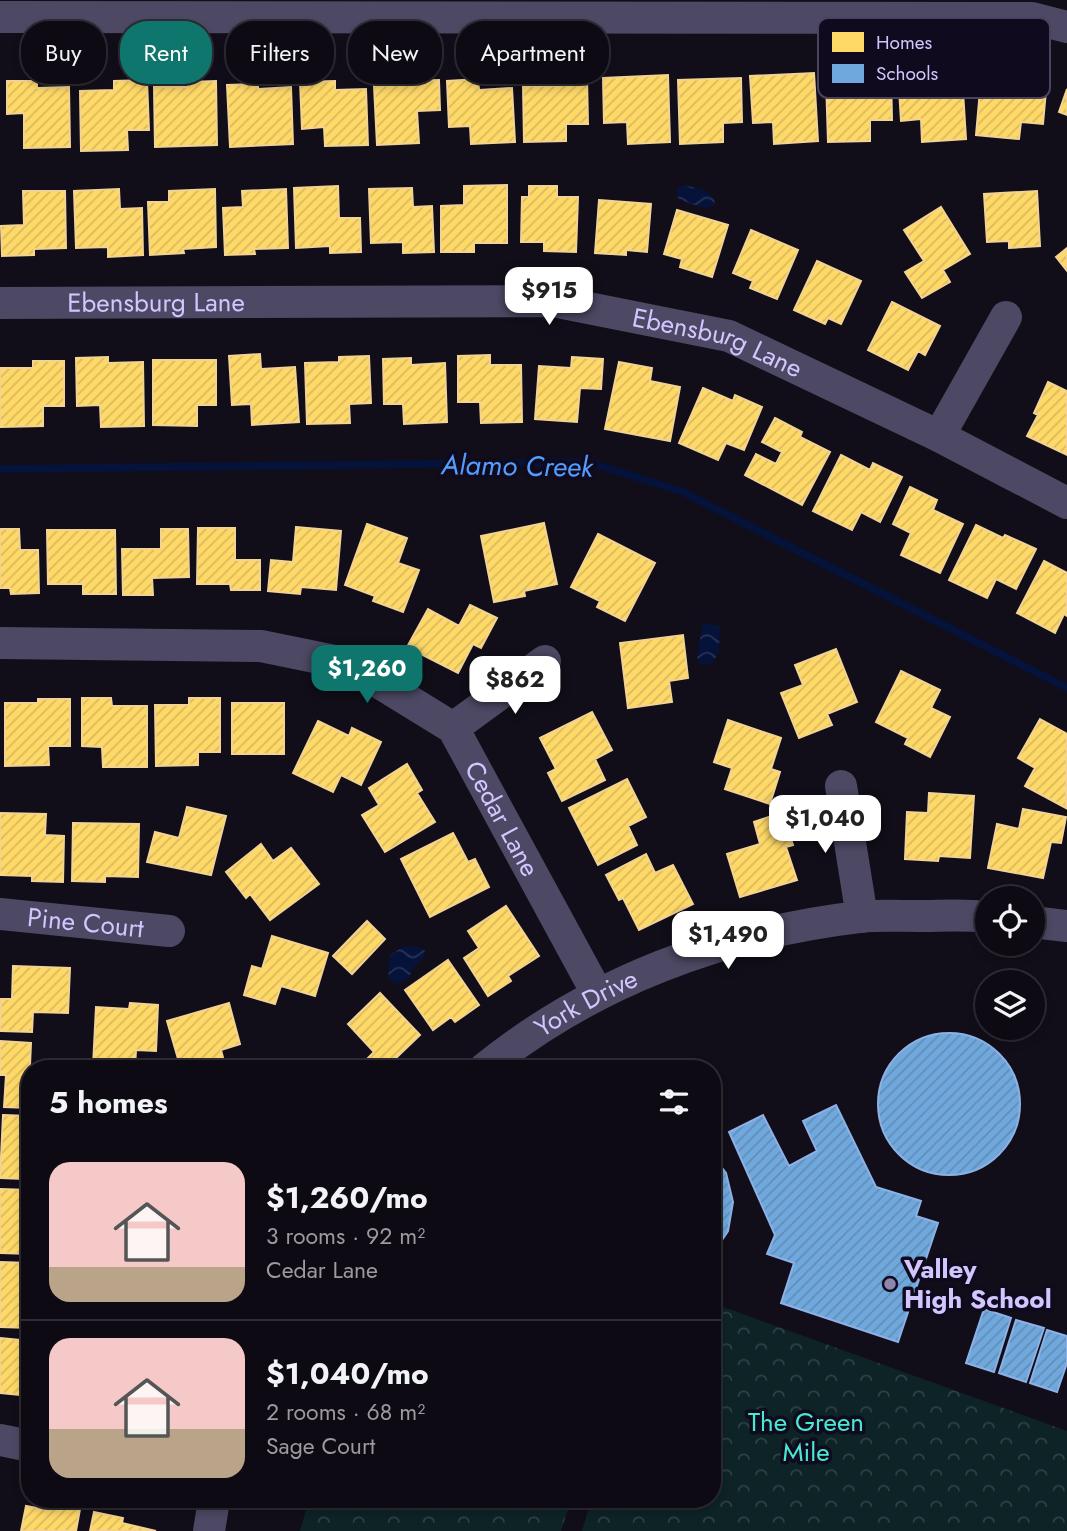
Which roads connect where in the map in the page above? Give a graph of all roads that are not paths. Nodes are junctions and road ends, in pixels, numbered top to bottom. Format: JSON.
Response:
{"nodes":[{"id":1,"x":16,"y":11,"type":"edge"},
{"id":2,"x":1032,"y":18,"type":"edge"},
{"id":3,"x":1050,"y":23,"type":"edge"},
{"id":4,"x":1067,"y":27,"type":"edge"},
{"id":5,"x":0,"y":303,"type":"edge"},
{"id":6,"x":1006,"y":317,"type":"dead end"},
{"id":7,"x":939,"y":436,"type":"junction"},
{"id":8,"x":1067,"y":503,"type":"edge"},
{"id":9,"x":0,"y":643,"type":"edge"},
{"id":10,"x":545,"y":661,"type":"dead end"},
{"id":11,"x":453,"y":728,"type":"junction"},
{"id":12,"x":841,"y":786,"type":"dead end"},
{"id":13,"x":0,"y":914,"type":"edge"},
{"id":14,"x":862,"y":917,"type":"junction"},
{"id":15,"x":975,"y":917,"type":"edge"},
{"id":16,"x":1045,"y":923,"type":"edge"},
{"id":17,"x":1067,"y":926,"type":"edge"},
{"id":18,"x":169,"y":931,"type":"dead end"},
{"id":19,"x":597,"y":993,"type":"junction"},
{"id":20,"x":496,"y":1060,"type":"edge"},
{"id":21,"x":0,"y":1440,"type":"edge"},
{"id":22,"x":21,"y":1444,"type":"edge"},
{"id":23,"x":213,"y":1508,"type":"edge"},
{"id":24,"x":209,"y":1531,"type":"edge"}],
"edges":[{"from":1,"to":2,"type":"street"},
{"from":3,"to":4,"type":"street"},
{"from":5,"to":7,"type":"street","name":"Ebensburg Lane"},
{"from":6,"to":7,"type":"street"},
{"from":7,"to":8,"type":"street","name":"Ebensburg Lane"},
{"from":9,"to":11,"type":"street","name":"Cedar Lane"},
{"from":10,"to":11,"type":"street"},
{"from":11,"to":19,"type":"street","name":"Cedar Lane"},
{"from":12,"to":14,"type":"street"},
{"from":13,"to":18,"type":"street","name":"Pine Court"},
{"from":14,"to":15,"type":"street","name":"York Drive"},
{"from":14,"to":19,"type":"street","name":"York Drive"},
{"from":16,"to":17,"type":"street"},
{"from":19,"to":20,"type":"street","name":"York Drive"},
{"from":21,"to":22,"type":"street"},
{"from":23,"to":24,"type":"street"}]}
